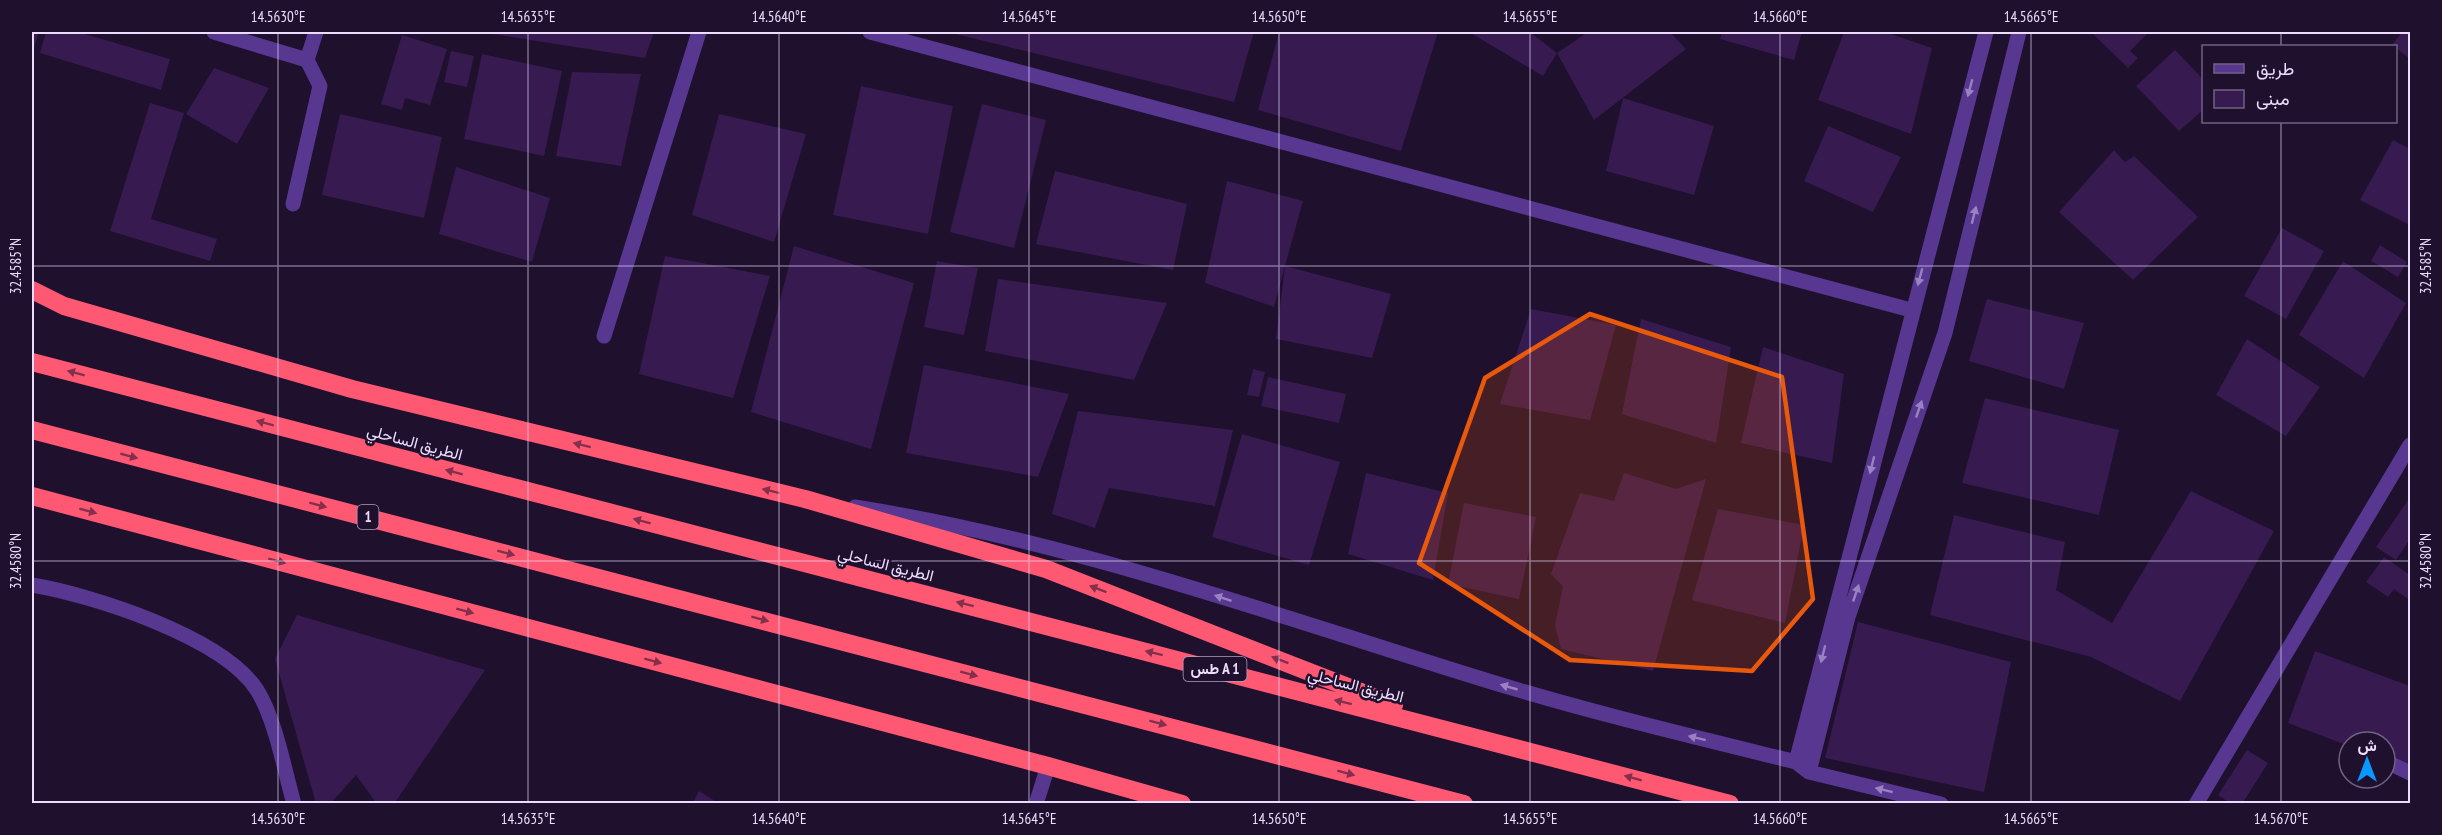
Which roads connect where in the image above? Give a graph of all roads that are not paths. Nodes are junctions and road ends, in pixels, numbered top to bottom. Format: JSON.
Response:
{"nodes":[{"id":1,"x":214,"y":32,"type":"edge"},
{"id":2,"x":316,"y":32,"type":"edge"},
{"id":3,"x":699,"y":32,"type":"edge"},
{"id":4,"x":870,"y":32,"type":"edge"},
{"id":5,"x":1986,"y":32,"type":"edge"},
{"id":6,"x":2019,"y":32,"type":"edge"},
{"id":7,"x":308,"y":60,"type":"junction"},
{"id":8,"x":293,"y":204,"type":"dead end"},
{"id":9,"x":32,"y":290,"type":"edge"},
{"id":10,"x":1911,"y":310,"type":"junction"},
{"id":11,"x":604,"y":336,"type":"dead end"},
{"id":12,"x":32,"y":362,"type":"edge"},
{"id":13,"x":32,"y":430,"type":"edge"},
{"id":14,"x":2410,"y":445,"type":"edge"},
{"id":15,"x":32,"y":496,"type":"edge"},
{"id":16,"x":805,"y":499,"type":"junction"},
{"id":17,"x":32,"y":585,"type":"edge"},
{"id":18,"x":1471,"y":735,"type":"junction"},
{"id":19,"x":1796,"y":762,"type":"junction"},
{"id":20,"x":1048,"y":766,"type":"junction"},
{"id":21,"x":1809,"y":772,"type":"junction"},
{"id":22,"x":294,"y":804,"type":"edge"},
{"id":23,"x":1036,"y":804,"type":"edge"},
{"id":24,"x":1182,"y":804,"type":"edge"},
{"id":25,"x":1464,"y":804,"type":"edge"},
{"id":26,"x":1730,"y":804,"type":"edge"},
{"id":27,"x":1941,"y":804,"type":"edge"},
{"id":28,"x":2196,"y":804,"type":"edge"}],
"edges":[{"from":1,"to":7,"type":"street"},
{"from":2,"to":7,"type":"street"},
{"from":3,"to":11,"type":"street"},
{"from":4,"to":10,"type":"street"},
{"from":5,"to":10,"type":"street","one_way":true},
{"from":21,"to":6,"type":"street","one_way":true},
{"from":7,"to":8,"type":"street"},
{"from":16,"to":9,"type":"highway","one_way":true},
{"from":10,"to":19,"type":"street","one_way":true},
{"from":18,"to":12,"type":"highway","name":"الطريق الساحلي","number":"طس A 1","one_way":true},
{"from":13,"to":25,"type":"highway","number":"1","one_way":true},
{"from":14,"to":28,"type":"street"},
{"from":15,"to":20,"type":"highway","one_way":true},
{"from":18,"to":16,"type":"highway","one_way":true},
{"from":19,"to":16,"type":"street","one_way":true},
{"from":17,"to":22,"type":"street"},
{"from":26,"to":18,"type":"highway","name":"الطريق الساحلي","number":"طس A 1","one_way":true},
{"from":19,"to":21,"type":"street"},
{"from":20,"to":23,"type":"street"},
{"from":20,"to":24,"type":"highway"},
{"from":27,"to":21,"type":"street","one_way":true}]}
